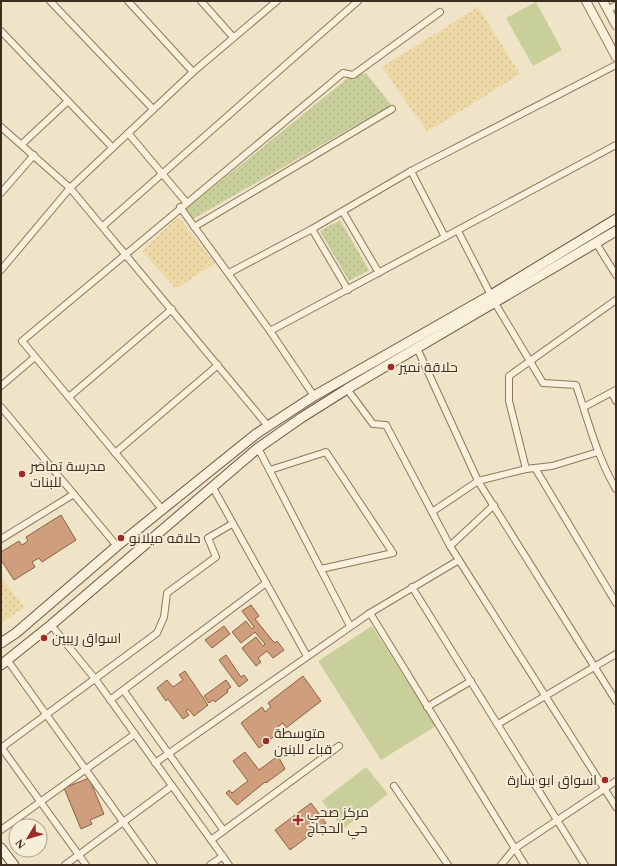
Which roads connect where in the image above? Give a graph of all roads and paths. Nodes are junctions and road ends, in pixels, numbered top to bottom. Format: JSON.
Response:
{"nodes":[{"id":1,"x":50,"y":1,"type":"edge"},
{"id":2,"x":128,"y":1,"type":"edge"},
{"id":3,"x":201,"y":1,"type":"edge"},
{"id":4,"x":276,"y":1,"type":"edge"},
{"id":5,"x":358,"y":1,"type":"edge"},
{"id":6,"x":586,"y":1,"type":"edge"},
{"id":7,"x":603,"y":1,"type":"edge"},
{"id":8,"x":616,"y":5,"type":"edge"},
{"id":9,"x":608,"y":10,"type":"junction"},
{"id":10,"x":440,"y":12,"type":"dead end"},
{"id":11,"x":616,"y":25,"type":"edge"},
{"id":12,"x":1,"y":31,"type":"edge"},
{"id":13,"x":234,"y":38,"type":"junction"},
{"id":14,"x":616,"y":57,"type":"edge"},
{"id":15,"x":616,"y":65,"type":"edge"},
{"id":16,"x":193,"y":72,"type":"junction"},
{"id":17,"x":68,"y":101,"type":"junction"},
{"id":18,"x":153,"y":108,"type":"junction"},
{"id":19,"x":392,"y":109,"type":"dead end"},
{"id":20,"x":1,"y":127,"type":"edge"},
{"id":21,"x":128,"y":133,"type":"junction"},
{"id":22,"x":22,"y":144,"type":"junction"},
{"id":23,"x":616,"y":145,"type":"edge"},
{"id":24,"x":112,"y":147,"type":"junction"},
{"id":25,"x":34,"y":154,"type":"junction"},
{"id":26,"x":411,"y":171,"type":"junction"},
{"id":27,"x":163,"y":174,"type":"junction"},
{"id":28,"x":70,"y":188,"type":"junction"},
{"id":29,"x":1,"y":192,"type":"edge"},
{"id":30,"x":186,"y":202,"type":"junction"},
{"id":31,"x":180,"y":207,"type":"junction"},
{"id":32,"x":343,"y":212,"type":"junction"},
{"id":33,"x":616,"y":219,"type":"edge"},
{"id":34,"x":103,"y":226,"type":"junction"},
{"id":35,"x":194,"y":227,"type":"junction"},
{"id":36,"x":312,"y":229,"type":"junction"},
{"id":37,"x":458,"y":231,"type":"junction"},
{"id":38,"x":616,"y":231,"type":"edge"},
{"id":39,"x":445,"y":237,"type":"junction"},
{"id":40,"x":596,"y":243,"type":"junction"},
{"id":41,"x":126,"y":253,"type":"junction"},
{"id":42,"x":1,"y":270,"type":"edge"},
{"id":43,"x":229,"y":273,"type":"junction"},
{"id":44,"x":379,"y":273,"type":"junction"},
{"id":45,"x":616,"y":275,"type":"edge"},
{"id":46,"x":348,"y":290,"type":"junction"},
{"id":47,"x":493,"y":299,"type":"junction"},
{"id":48,"x":616,"y":300,"type":"edge"},
{"id":49,"x":172,"y":309,"type":"junction"},
{"id":50,"x":270,"y":331,"type":"junction"},
{"id":51,"x":417,"y":348,"type":"junction"},
{"id":52,"x":35,"y":357,"type":"junction"},
{"id":53,"x":529,"y":361,"type":"junction"},
{"id":54,"x":218,"y":365,"type":"junction"},
{"id":55,"x":1,"y":386,"type":"edge"},
{"id":56,"x":347,"y":390,"type":"junction"},
{"id":57,"x":614,"y":392,"type":"edge"},
{"id":58,"x":314,"y":396,"type":"junction"},
{"id":59,"x":68,"y":397,"type":"junction"},
{"id":60,"x":616,"y":401,"type":"edge"},
{"id":61,"x":1,"y":407,"type":"edge"},
{"id":62,"x":584,"y":407,"type":"junction"},
{"id":63,"x":268,"y":426,"type":"junction"},
{"id":64,"x":258,"y":448,"type":"junction"},
{"id":65,"x":598,"y":452,"type":"junction"},
{"id":66,"x":115,"y":453,"type":"junction"},
{"id":67,"x":535,"y":468,"type":"junction"},
{"id":68,"x":526,"y":469,"type":"junction"},
{"id":69,"x":270,"y":470,"type":"junction"},
{"id":70,"x":478,"y":481,"type":"junction"},
{"id":71,"x":212,"y":486,"type":"junction"},
{"id":72,"x":616,"y":489,"type":"edge"},
{"id":73,"x":74,"y":494,"type":"junction"},
{"id":74,"x":494,"y":505,"type":"junction"},
{"id":75,"x":162,"y":509,"type":"junction"},
{"id":76,"x":432,"y":512,"type":"junction"},
{"id":77,"x":232,"y":524,"type":"junction"},
{"id":78,"x":1,"y":539,"type":"edge"},
{"id":79,"x":117,"y":546,"type":"junction"},
{"id":80,"x":450,"y":546,"type":"junction"},
{"id":81,"x":459,"y":560,"type":"junction"},
{"id":82,"x":321,"y":569,"type":"junction"},
{"id":83,"x":266,"y":584,"type":"junction"},
{"id":84,"x":412,"y":587,"type":"junction"},
{"id":85,"x":616,"y":603,"type":"edge"},
{"id":86,"x":370,"y":613,"type":"junction"},
{"id":87,"x":51,"y":625,"type":"junction"},
{"id":88,"x":350,"y":626,"type":"junction"},
{"id":89,"x":1,"y":643,"type":"edge"},
{"id":90,"x":616,"y":654,"type":"edge"},
{"id":91,"x":307,"y":656,"type":"junction"},
{"id":92,"x":4,"y":663,"type":"edge"},
{"id":93,"x":595,"y":666,"type":"junction"},
{"id":94,"x":96,"y":680,"type":"junction"},
{"id":95,"x":471,"y":682,"type":"junction"},
{"id":96,"x":124,"y":691,"type":"junction"},
{"id":97,"x":546,"y":696,"type":"junction"},
{"id":98,"x":110,"y":700,"type":"junction"},
{"id":99,"x":616,"y":701,"type":"edge"},
{"id":100,"x":427,"y":707,"type":"junction"},
{"id":101,"x":47,"y":715,"type":"junction"},
{"id":102,"x":498,"y":724,"type":"junction"},
{"id":103,"x":135,"y":734,"type":"junction"},
{"id":104,"x":339,"y":746,"type":"dead end"},
{"id":105,"x":1,"y":748,"type":"edge"},
{"id":106,"x":169,"y":754,"type":"junction"},
{"id":107,"x":156,"y":763,"type":"junction"},
{"id":108,"x":86,"y":769,"type":"junction"},
{"id":109,"x":616,"y":781,"type":"edge"},
{"id":110,"x":172,"y":786,"type":"junction"},
{"id":111,"x":394,"y":786,"type":"dead end"},
{"id":112,"x":604,"y":788,"type":"junction"},
{"id":113,"x":40,"y":801,"type":"junction"},
{"id":114,"x":616,"y":807,"type":"edge"},
{"id":115,"x":556,"y":820,"type":"junction"},
{"id":116,"x":124,"y":823,"type":"junction"},
{"id":117,"x":1,"y":830,"type":"edge"},
{"id":118,"x":224,"y":831,"type":"junction"},
{"id":119,"x":211,"y":840,"type":"junction"},
{"id":120,"x":1,"y":848,"type":"edge"},
{"id":121,"x":514,"y":849,"type":"junction"},
{"id":122,"x":79,"y":855,"type":"junction"},
{"id":123,"x":223,"y":856,"type":"junction"},
{"id":124,"x":14,"y":865,"type":"edge"},
{"id":125,"x":65,"y":865,"type":"edge"},
{"id":126,"x":86,"y":865,"type":"edge"},
{"id":127,"x":154,"y":865,"type":"edge"},
{"id":128,"x":210,"y":865,"type":"edge"},
{"id":129,"x":229,"y":865,"type":"edge"},
{"id":130,"x":448,"y":865,"type":"edge"},
{"id":131,"x":501,"y":865,"type":"edge"},
{"id":132,"x":525,"y":865,"type":"edge"},
{"id":133,"x":586,"y":865,"type":"edge"}],
"edges":[{"from":1,"to":18,"type":"street"},
{"from":2,"to":16,"type":"street"},
{"from":3,"to":13,"type":"street"},
{"from":4,"to":13,"type":"street"},
{"from":5,"to":27,"type":"street"},
{"from":6,"to":14,"type":"street"},
{"from":7,"to":9,"type":"street"},
{"from":8,"to":9,"type":"street"},
{"from":9,"to":11,"type":"street"},
{"from":10,"to":30,"type":"street"},
{"from":12,"to":17,"type":"street"},
{"from":13,"to":16,"type":"street"},
{"from":15,"to":26,"type":"street"},
{"from":16,"to":18,"type":"street"},
{"from":17,"to":22,"type":"street"},
{"from":17,"to":24,"type":"street"},
{"from":18,"to":21,"type":"street"},
{"from":19,"to":35,"type":"street"},
{"from":20,"to":22,"type":"street"},
{"from":21,"to":24,"type":"street"},
{"from":21,"to":27,"type":"street"},
{"from":22,"to":25,"type":"street"},
{"from":23,"to":37,"type":"street"},
{"from":24,"to":28,"type":"street"},
{"from":25,"to":28,"type":"street"},
{"from":25,"to":29,"type":"street"},
{"from":26,"to":32,"type":"street"},
{"from":26,"to":39,"type":"street"},
{"from":27,"to":30,"type":"street"},
{"from":27,"to":34,"type":"street"},
{"from":28,"to":34,"type":"street"},
{"from":28,"to":42,"type":"street"},
{"from":30,"to":31,"type":"street"},
{"from":31,"to":35,"type":"street"},
{"from":31,"to":41,"type":"street"},
{"from":32,"to":36,"type":"street"},
{"from":32,"to":44,"type":"street"},
{"from":33,"to":47,"type":"main road"},
{"from":34,"to":41,"type":"street"},
{"from":35,"to":43,"type":"street"},
{"from":36,"to":43,"type":"street"},
{"from":36,"to":46,"type":"street"},
{"from":37,"to":39,"type":"street"},
{"from":37,"to":47,"type":"street"},
{"from":38,"to":40,"type":"main road"},
{"from":39,"to":44,"type":"street"},
{"from":40,"to":45,"type":"street"},
{"from":40,"to":47,"type":"main road"},
{"from":41,"to":49,"type":"street"},
{"from":41,"to":52,"type":"street"},
{"from":43,"to":50,"type":"street"},
{"from":44,"to":46,"type":"street"},
{"from":46,"to":50,"type":"street"},
{"from":47,"to":51,"type":"main road"},
{"from":47,"to":53,"type":"street"},
{"from":47,"to":58,"type":"main road"},
{"from":48,"to":53,"type":"street"},
{"from":49,"to":54,"type":"street"},
{"from":49,"to":59,"type":"street"},
{"from":50,"to":58,"type":"street"},
{"from":51,"to":56,"type":"main road"},
{"from":51,"to":70,"type":"street"},
{"from":52,"to":55,"type":"street"},
{"from":52,"to":59,"type":"street"},
{"from":53,"to":62,"type":"street"},
{"from":53,"to":68,"type":"street"},
{"from":54,"to":63,"type":"street"},
{"from":54,"to":66,"type":"street"},
{"from":56,"to":64,"type":"main road"},
{"from":56,"to":76,"type":"street"},
{"from":57,"to":60,"type":"street"},
{"from":57,"to":62,"type":"street"},
{"from":58,"to":63,"type":"main road"},
{"from":59,"to":66,"type":"street"},
{"from":61,"to":73,"type":"street"},
{"from":62,"to":65,"type":"street"},
{"from":63,"to":75,"type":"main road"},
{"from":64,"to":69,"type":"street"},
{"from":64,"to":71,"type":"main road"},
{"from":65,"to":67,"type":"street"},
{"from":65,"to":72,"type":"street"},
{"from":66,"to":75,"type":"street"},
{"from":67,"to":68,"type":"street"},
{"from":67,"to":85,"type":"street"},
{"from":68,"to":70,"type":"street"},
{"from":69,"to":82,"type":"street"},
{"from":69,"to":82,"type":"street"},
{"from":70,"to":74,"type":"street"},
{"from":70,"to":76,"type":"street"},
{"from":71,"to":77,"type":"street"},
{"from":71,"to":87,"type":"main road"},
{"from":73,"to":78,"type":"street"},
{"from":73,"to":79,"type":"street"},
{"from":74,"to":80,"type":"street"},
{"from":74,"to":93,"type":"street"},
{"from":75,"to":79,"type":"main road"},
{"from":76,"to":80,"type":"street"},
{"from":77,"to":83,"type":"street"},
{"from":77,"to":94,"type":"street"},
{"from":79,"to":89,"type":"main road"},
{"from":80,"to":81,"type":"street"},
{"from":81,"to":84,"type":"street"},
{"from":81,"to":97,"type":"street"},
{"from":82,"to":88,"type":"street"},
{"from":83,"to":91,"type":"street"},
{"from":83,"to":96,"type":"street"},
{"from":84,"to":86,"type":"street"},
{"from":84,"to":95,"type":"street"},
{"from":86,"to":88,"type":"street"},
{"from":86,"to":100,"type":"street"},
{"from":87,"to":92,"type":"main road"},
{"from":87,"to":94,"type":"street"},
{"from":88,"to":91,"type":"street"},
{"from":90,"to":93,"type":"street"},
{"from":91,"to":106,"type":"street"},
{"from":92,"to":101,"type":"street"},
{"from":93,"to":97,"type":"street"},
{"from":93,"to":99,"type":"street"},
{"from":94,"to":98,"type":"street"},
{"from":94,"to":101,"type":"street"},
{"from":95,"to":100,"type":"street"},
{"from":95,"to":102,"type":"street"},
{"from":96,"to":98,"type":"street"},
{"from":96,"to":106,"type":"street"},
{"from":97,"to":102,"type":"street"},
{"from":97,"to":112,"type":"street"},
{"from":98,"to":103,"type":"street"},
{"from":100,"to":121,"type":"street"},
{"from":101,"to":105,"type":"street"},
{"from":101,"to":108,"type":"street"},
{"from":102,"to":115,"type":"street"},
{"from":103,"to":107,"type":"street"},
{"from":103,"to":108,"type":"street"},
{"from":104,"to":118,"type":"street"},
{"from":105,"to":113,"type":"street"},
{"from":106,"to":107,"type":"street"},
{"from":106,"to":118,"type":"street"},
{"from":107,"to":110,"type":"street"},
{"from":108,"to":113,"type":"street"},
{"from":108,"to":116,"type":"street"},
{"from":109,"to":112,"type":"street"},
{"from":110,"to":116,"type":"street"},
{"from":110,"to":119,"type":"street"},
{"from":111,"to":130,"type":"street"},
{"from":112,"to":114,"type":"street"},
{"from":112,"to":115,"type":"street"},
{"from":113,"to":117,"type":"street"},
{"from":113,"to":122,"type":"street"},
{"from":115,"to":121,"type":"street"},
{"from":115,"to":133,"type":"street"},
{"from":116,"to":122,"type":"street"},
{"from":116,"to":127,"type":"street"},
{"from":118,"to":119,"type":"street"},
{"from":119,"to":123,"type":"street"},
{"from":120,"to":124,"type":"main road"},
{"from":121,"to":131,"type":"street"},
{"from":121,"to":132,"type":"street"},
{"from":122,"to":125,"type":"street"},
{"from":122,"to":126,"type":"street"},
{"from":123,"to":128,"type":"street"},
{"from":123,"to":129,"type":"street"}]}
